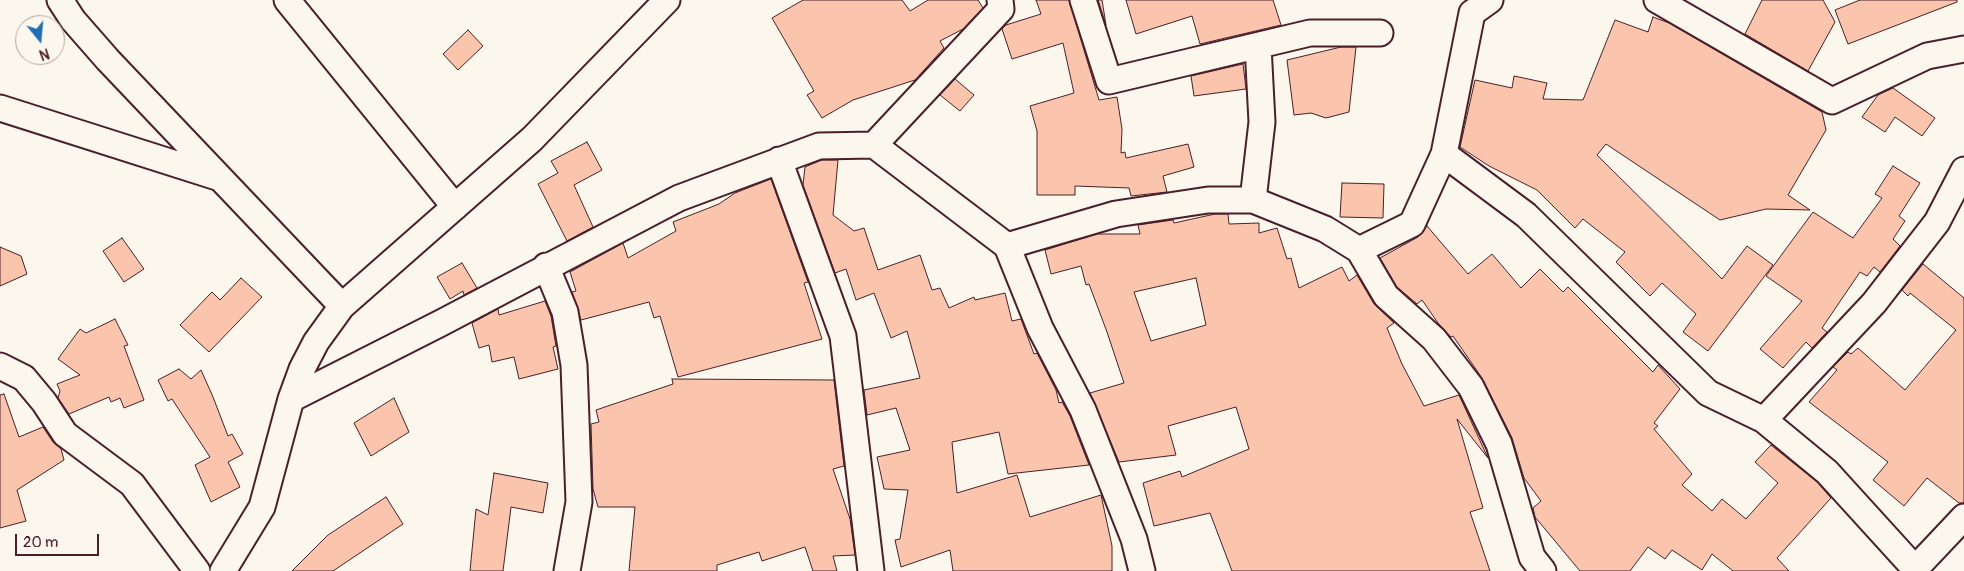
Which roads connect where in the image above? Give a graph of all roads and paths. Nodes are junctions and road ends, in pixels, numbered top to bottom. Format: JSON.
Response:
{"nodes":[{"id":1,"x":60,"y":0,"type":"edge"},
{"id":2,"x":287,"y":0,"type":"edge"},
{"id":3,"x":667,"y":0,"type":"edge"},
{"id":4,"x":1000,"y":0,"type":"edge"},
{"id":5,"x":1083,"y":0,"type":"edge"},
{"id":6,"x":1657,"y":0,"type":"edge"},
{"id":7,"x":1477,"y":4,"type":"edge"},
{"id":8,"x":1380,"y":33,"type":"dead end"},
{"id":9,"x":1258,"y":46,"type":"junction"},
{"id":10,"x":1964,"y":49,"type":"edge"},
{"id":11,"x":0,"y":108,"type":"edge"},
{"id":12,"x":874,"y":145,"type":"junction"},
{"id":13,"x":1444,"y":154,"type":"junction"},
{"id":14,"x":779,"y":160,"type":"junction"},
{"id":15,"x":1964,"y":170,"type":"edge"},
{"id":16,"x":220,"y":178,"type":"junction"},
{"id":17,"x":1253,"y":200,"type":"junction"},
{"id":18,"x":455,"y":207,"type":"junction"},
{"id":19,"x":1007,"y":246,"type":"junction"},
{"id":20,"x":1360,"y":250,"type":"junction"},
{"id":21,"x":546,"y":266,"type":"junction"},
{"id":22,"x":342,"y":306,"type":"junction"},
{"id":23,"x":0,"y":366,"type":"edge"},
{"id":24,"x":290,"y":399,"type":"junction"},
{"id":25,"x":1764,"y":420,"type":"junction"},
{"id":26,"x":1964,"y":517,"type":"edge"},
{"id":27,"x":1916,"y":570,"type":"edge"},
{"id":28,"x":197,"y":571,"type":"edge"},
{"id":29,"x":223,"y":571,"type":"edge"},
{"id":30,"x":567,"y":571,"type":"edge"},
{"id":31,"x":871,"y":571,"type":"edge"},
{"id":32,"x":1142,"y":571,"type":"edge"},
{"id":33,"x":1542,"y":571,"type":"edge"}],
"edges":[{"from":1,"to":16,"type":"street"},
{"from":2,"to":18,"type":"street"},
{"from":3,"to":18,"type":"street"},
{"from":4,"to":12,"type":"street"},
{"from":5,"to":9,"type":"street"},
{"from":6,"to":10,"type":"street"},
{"from":7,"to":13,"type":"street"},
{"from":8,"to":9,"type":"street"},
{"from":9,"to":17,"type":"street"},
{"from":11,"to":16,"type":"street"},
{"from":12,"to":14,"type":"street"},
{"from":12,"to":19,"type":"street"},
{"from":13,"to":20,"type":"street"},
{"from":13,"to":25,"type":"street"},
{"from":14,"to":21,"type":"street"},
{"from":14,"to":31,"type":"street"},
{"from":15,"to":25,"type":"street"},
{"from":16,"to":22,"type":"street"},
{"from":17,"to":19,"type":"street"},
{"from":17,"to":20,"type":"street"},
{"from":18,"to":22,"type":"street"},
{"from":19,"to":32,"type":"street"},
{"from":20,"to":33,"type":"street"},
{"from":21,"to":24,"type":"street"},
{"from":21,"to":30,"type":"street"},
{"from":22,"to":24,"type":"street"},
{"from":23,"to":28,"type":"street"},
{"from":24,"to":29,"type":"street"},
{"from":25,"to":27,"type":"street"},
{"from":26,"to":27,"type":"street"}]}
